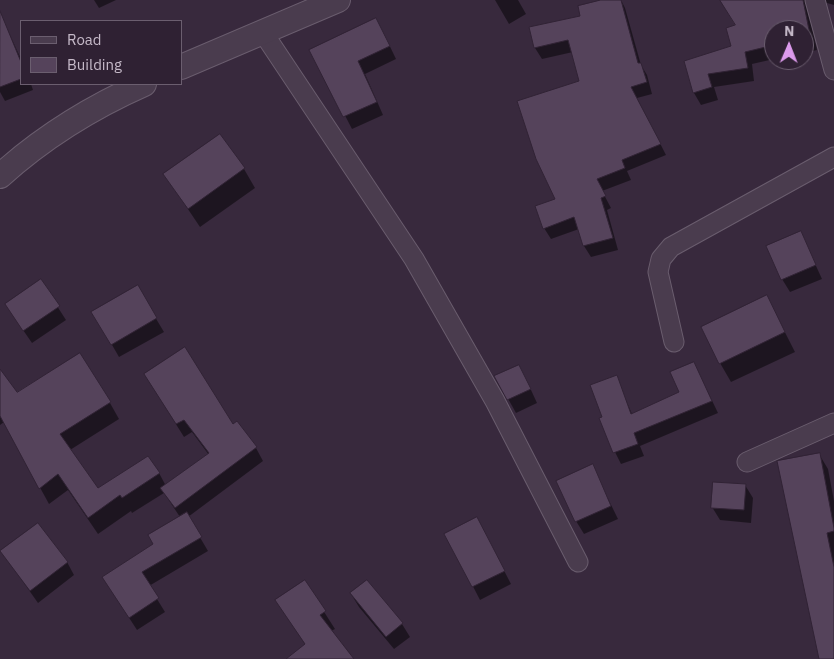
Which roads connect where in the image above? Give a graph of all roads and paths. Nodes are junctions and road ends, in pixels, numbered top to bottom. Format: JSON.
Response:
{"nodes":[{"id":1,"x":338,"y":0,"type":"edge"},
{"id":2,"x":815,"y":0,"type":"edge"},
{"id":3,"x":264,"y":34,"type":"junction"},
{"id":4,"x":182,"y":67,"type":"edge"},
{"id":5,"x":834,"y":70,"type":"edge"},
{"id":6,"x":142,"y":85,"type":"edge"},
{"id":7,"x":834,"y":157,"type":"edge"},
{"id":8,"x":0,"y":176,"type":"edge"},
{"id":9,"x":674,"y":342,"type":"dead end"},
{"id":10,"x":834,"y":423,"type":"edge"},
{"id":11,"x":747,"y":462,"type":"dead end"},
{"id":12,"x":578,"y":562,"type":"dead end"}],
"edges":[{"from":1,"to":3,"type":"street"},
{"from":2,"to":5,"type":"street"},
{"from":3,"to":4,"type":"street"},
{"from":3,"to":12,"type":"street"},
{"from":6,"to":8,"type":"street"},
{"from":7,"to":9,"type":"street"},
{"from":10,"to":11,"type":"street"}]}
